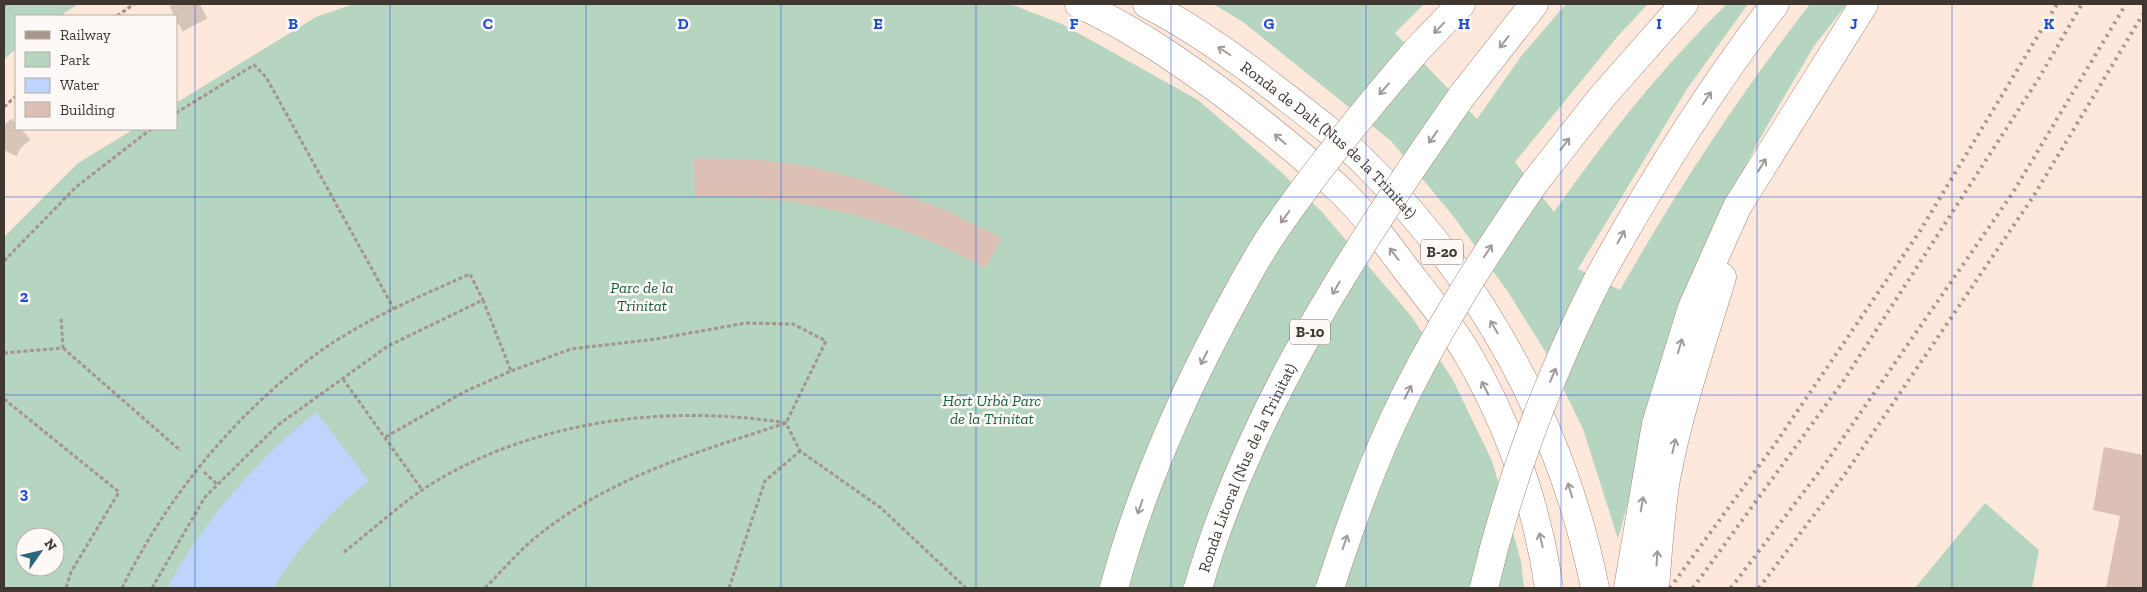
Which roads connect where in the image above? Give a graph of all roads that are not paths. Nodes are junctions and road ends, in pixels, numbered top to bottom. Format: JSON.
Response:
{"nodes":[{"id":1,"x":1079,"y":4,"type":"edge"},
{"id":2,"x":1147,"y":4,"type":"edge"},
{"id":3,"x":1461,"y":4,"type":"edge"},
{"id":4,"x":1534,"y":4,"type":"edge"},
{"id":5,"x":1684,"y":4,"type":"edge"},
{"id":6,"x":1775,"y":4,"type":"edge"},
{"id":7,"x":1864,"y":4,"type":"edge"},
{"id":8,"x":1736,"y":207,"type":"junction"},
{"id":9,"x":1114,"y":588,"type":"edge"},
{"id":10,"x":1198,"y":588,"type":"edge"},
{"id":11,"x":1330,"y":588,"type":"edge"},
{"id":12,"x":1484,"y":588,"type":"edge"},
{"id":13,"x":1549,"y":588,"type":"edge"},
{"id":14,"x":1595,"y":588,"type":"edge"},
{"id":15,"x":1628,"y":588,"type":"edge"},
{"id":16,"x":1655,"y":588,"type":"edge"}],
"edges":[{"from":13,"to":1,"type":"highway","one_way":true},
{"from":14,"to":2,"type":"highway","name":"Ronda de Dalt (Nus de la Trinitat)","number":"B-20","one_way":true},
{"from":3,"to":9,"type":"highway","one_way":true,"bridge":true},
{"from":4,"to":10,"type":"highway","name":"Ronda Litoral (Nus de la Trinitat)","number":"B-10","one_way":true,"bridge":true},
{"from":11,"to":5,"type":"highway","one_way":true,"bridge":true},
{"from":12,"to":6,"type":"highway","one_way":true,"bridge":true},
{"from":8,"to":7,"type":"highway","one_way":true},
{"from":15,"to":8,"type":"highway","one_way":true},
{"from":16,"to":8,"type":"highway","one_way":true}]}
